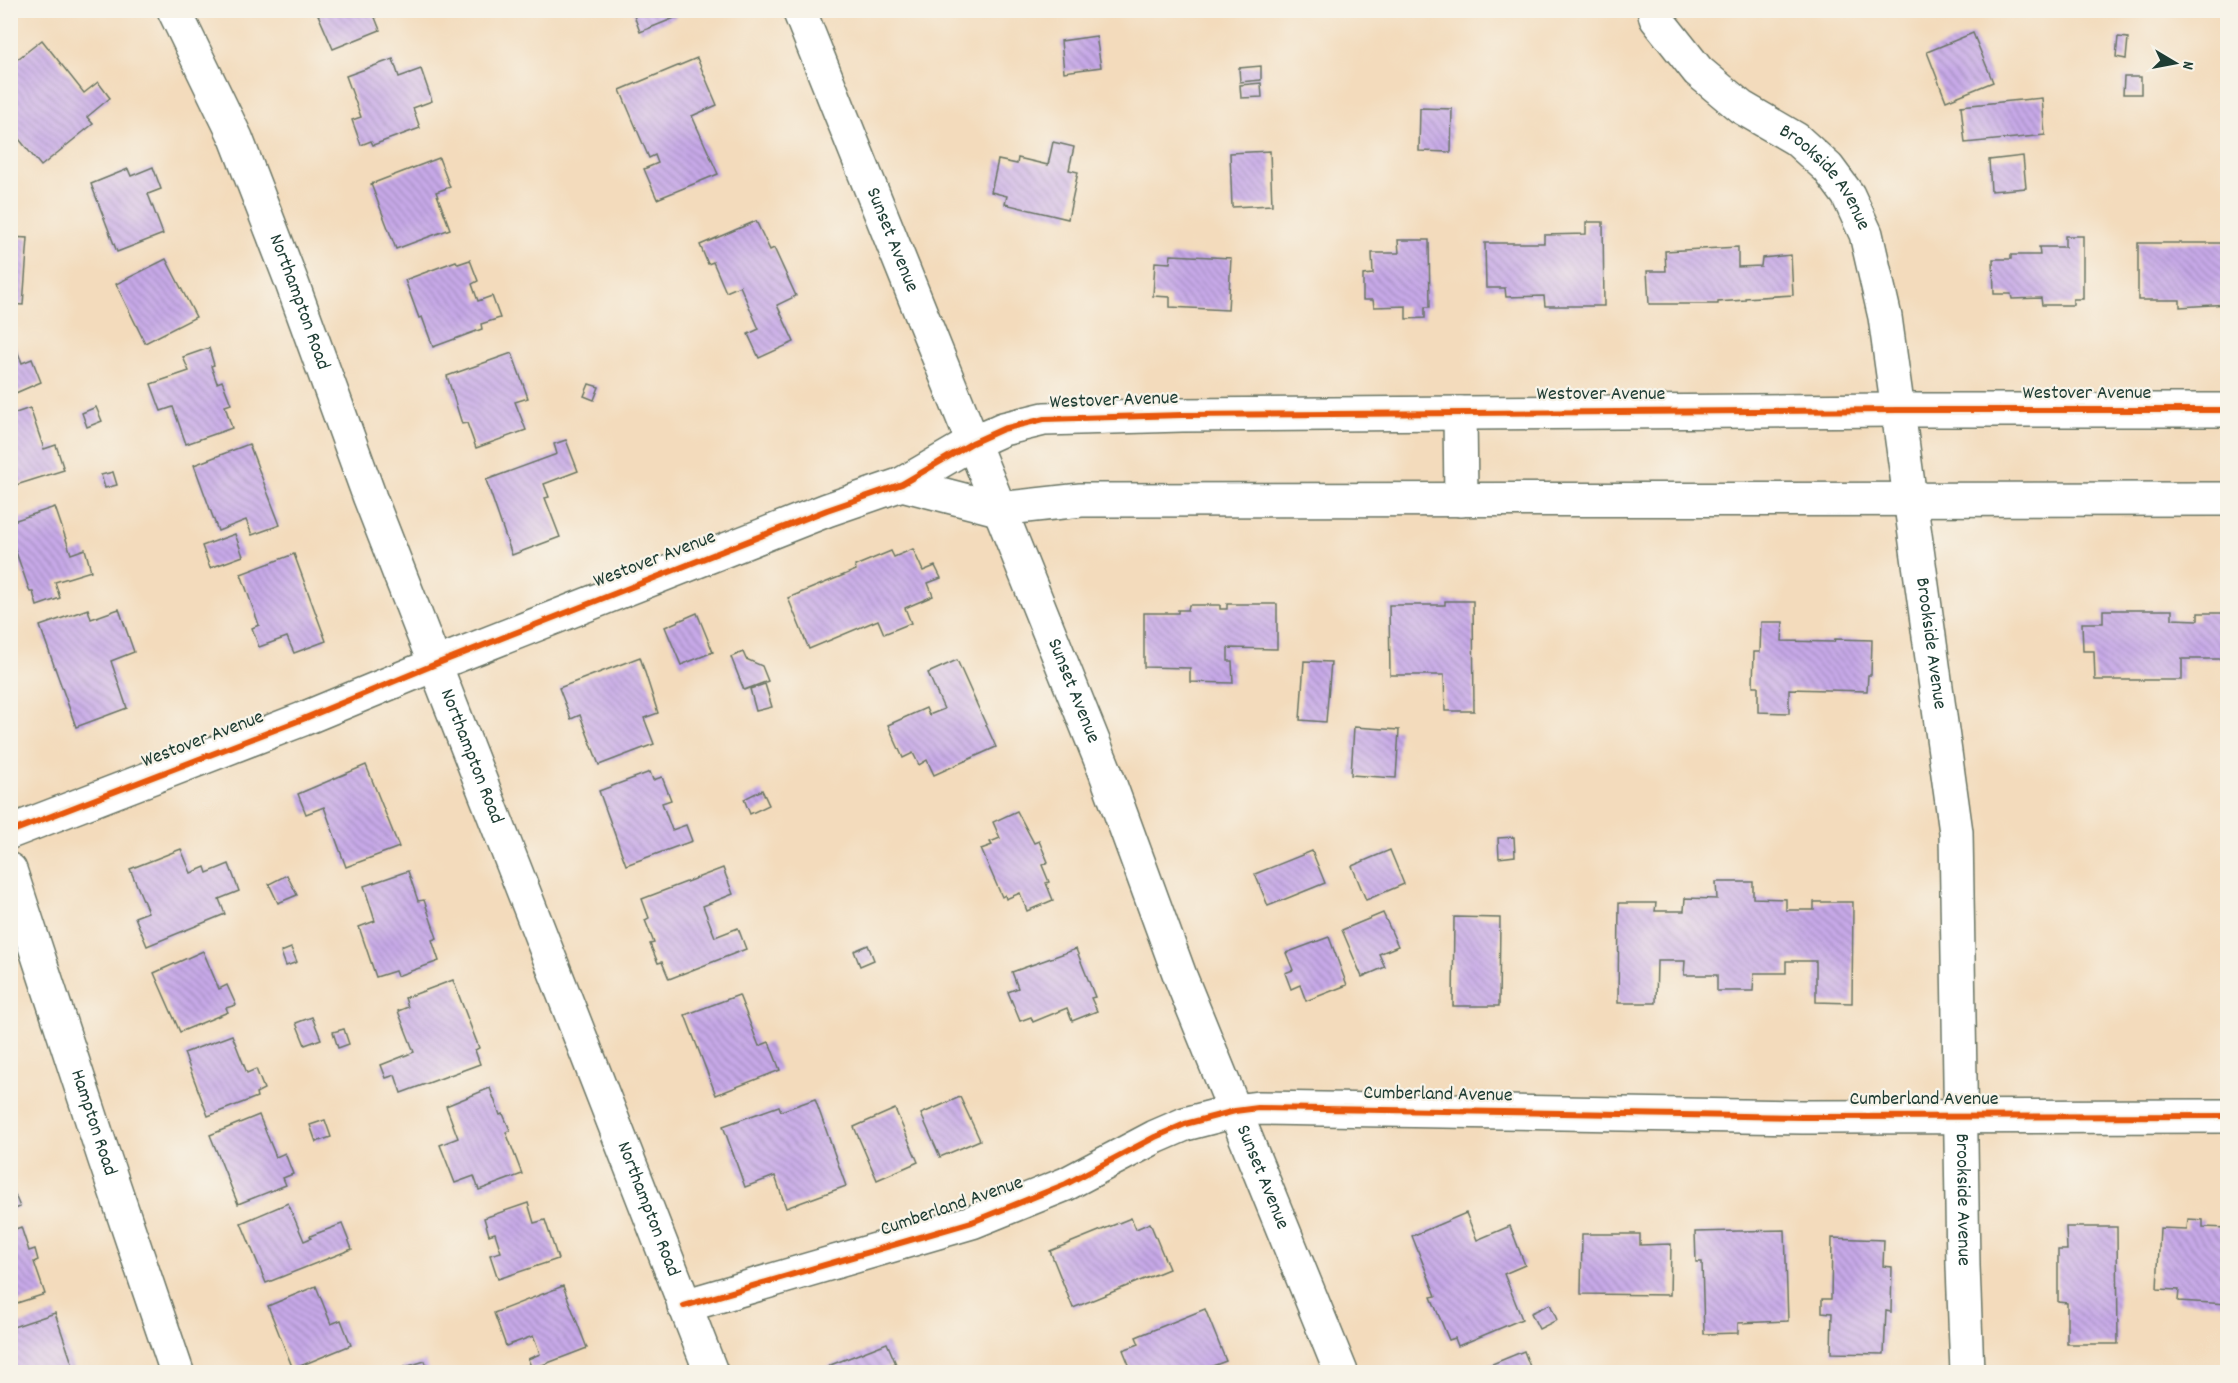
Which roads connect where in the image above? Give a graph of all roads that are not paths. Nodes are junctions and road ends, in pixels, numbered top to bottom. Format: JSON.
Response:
{"nodes":[{"id":1,"x":174,"y":10,"type":"edge"},
{"id":2,"x":799,"y":10,"type":"edge"},
{"id":3,"x":1654,"y":10,"type":"edge"},
{"id":4,"x":1898,"y":410,"type":"junction"},
{"id":5,"x":2228,"y":410,"type":"edge"},
{"id":6,"x":1460,"y":413,"type":"junction"},
{"id":7,"x":972,"y":443,"type":"junction"},
{"id":8,"x":902,"y":484,"type":"junction"},
{"id":9,"x":1461,"y":500,"type":"junction"},
{"id":10,"x":1910,"y":500,"type":"junction"},
{"id":11,"x":2228,"y":500,"type":"edge"},
{"id":12,"x":998,"y":509,"type":"junction"},
{"id":13,"x":436,"y":664,"type":"junction"},
{"id":14,"x":10,"y":831,"type":"edge"},
{"id":15,"x":10,"y":870,"type":"edge"},
{"id":16,"x":1235,"y":1111,"type":"junction"},
{"id":17,"x":1961,"y":1116,"type":"junction"},
{"id":18,"x":2228,"y":1116,"type":"edge"},
{"id":19,"x":684,"y":1306,"type":"junction"},
{"id":20,"x":177,"y":1372,"type":"edge"},
{"id":21,"x":711,"y":1372,"type":"edge"},
{"id":22,"x":1341,"y":1372,"type":"edge"},
{"id":23,"x":1968,"y":1372,"type":"edge"}],
"edges":[{"from":1,"to":13,"type":"street","name":"Northampton Road"},
{"from":2,"to":7,"type":"street","name":"Sunset Avenue"},
{"from":3,"to":4,"type":"street","name":"Brookside Avenue"},
{"from":4,"to":5,"type":"street","name":"Westover Avenue"},
{"from":4,"to":6,"type":"street","name":"Westover Avenue"},
{"from":4,"to":10,"type":"street","name":"Brookside Avenue"},
{"from":6,"to":7,"type":"street","name":"Westover Avenue"},
{"from":6,"to":9,"type":"street"},
{"from":7,"to":8,"type":"street","name":"Westover Avenue"},
{"from":7,"to":12,"type":"street","name":"Sunset Avenue"},
{"from":8,"to":12,"type":"street"},
{"from":8,"to":13,"type":"street","name":"Westover Avenue"},
{"from":9,"to":10,"type":"street"},
{"from":9,"to":12,"type":"street"},
{"from":10,"to":11,"type":"street"},
{"from":10,"to":17,"type":"street","name":"Brookside Avenue"},
{"from":12,"to":16,"type":"street","name":"Sunset Avenue"},
{"from":13,"to":14,"type":"street","name":"Westover Avenue"},
{"from":13,"to":19,"type":"street","name":"Northampton Road"},
{"from":15,"to":20,"type":"street","name":"Hampton Road"},
{"from":16,"to":17,"type":"street","name":"Cumberland Avenue"},
{"from":16,"to":19,"type":"street","name":"Cumberland Avenue"},
{"from":16,"to":22,"type":"street","name":"Sunset Avenue"},
{"from":17,"to":18,"type":"street","name":"Cumberland Avenue"},
{"from":17,"to":23,"type":"street","name":"Brookside Avenue"},
{"from":19,"to":21,"type":"street","name":"Northampton Road"}]}
